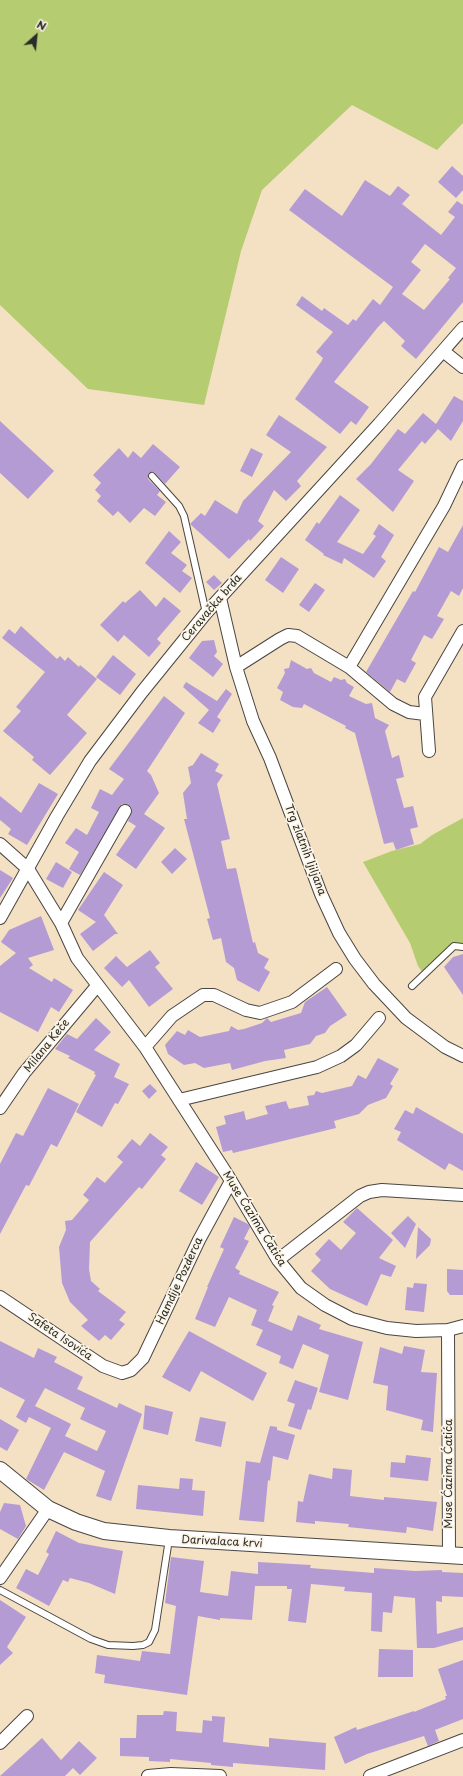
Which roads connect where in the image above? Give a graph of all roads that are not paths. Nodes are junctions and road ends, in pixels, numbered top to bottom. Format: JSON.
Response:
{"nodes":[{"id":1,"x":463,"y":328,"type":"edge"},
{"id":2,"x":443,"y":351,"type":"junction"},
{"id":3,"x":463,"y":367,"type":"edge"},
{"id":4,"x":463,"y":466,"type":"edge"},
{"id":5,"x":152,"y":476,"type":"dead end"},
{"id":6,"x":220,"y":598,"type":"junction"},
{"id":7,"x":206,"y":613,"type":"junction"},
{"id":8,"x":463,"y":631,"type":"edge"},
{"id":9,"x":236,"y":667,"type":"junction"},
{"id":10,"x":348,"y":667,"type":"junction"},
{"id":11,"x":425,"y":714,"type":"junction"},
{"id":12,"x":429,"y":751,"type":"dead end"},
{"id":13,"x":124,"y":811,"type":"dead end"},
{"id":14,"x":0,"y":844,"type":"edge"},
{"id":15,"x":28,"y":869,"type":"junction"},
{"id":16,"x":0,"y":918,"type":"edge"},
{"id":17,"x":62,"y":923,"type":"junction"},
{"id":18,"x":463,"y":947,"type":"edge"},
{"id":19,"x":336,"y":969,"type":"dead end"},
{"id":20,"x":97,"y":986,"type":"junction"},
{"id":21,"x":412,"y":986,"type":"dead end"},
{"id":22,"x":379,"y":1018,"type":"dead end"},
{"id":23,"x":145,"y":1047,"type":"junction"},
{"id":24,"x":463,"y":1056,"type":"edge"},
{"id":25,"x":179,"y":1100,"type":"junction"},
{"id":26,"x":0,"y":1108,"type":"edge"},
{"id":27,"x":231,"y":1181,"type":"junction"},
{"id":28,"x":463,"y":1195,"type":"edge"},
{"id":29,"x":278,"y":1260,"type":"junction"},
{"id":30,"x":0,"y":1297,"type":"edge"},
{"id":31,"x":463,"y":1326,"type":"edge"},
{"id":32,"x":448,"y":1330,"type":"junction"},
{"id":33,"x":122,"y":1373,"type":"joint"},
{"id":34,"x":0,"y":1470,"type":"edge"},
{"id":35,"x":48,"y":1509,"type":"junction"},
{"id":36,"x":169,"y":1538,"type":"junction"},
{"id":37,"x":456,"y":1556,"type":"edge"},
{"id":38,"x":0,"y":1578,"type":"edge"},
{"id":39,"x":0,"y":1590,"type":"edge"},
{"id":40,"x":27,"y":1716,"type":"dead end"},
{"id":41,"x":463,"y":1740,"type":"edge"},
{"id":42,"x":0,"y":1743,"type":"edge"},
{"id":43,"x":149,"y":1776,"type":"edge"},
{"id":44,"x":220,"y":1776,"type":"edge"},
{"id":45,"x":370,"y":1776,"type":"edge"}],
"edges":[{"from":1,"to":2,"type":"street","name":"Ceravačka brda"},
{"from":2,"to":3,"type":"street"},
{"from":2,"to":6,"type":"street","name":"Ceravačka brda"},
{"from":4,"to":10,"type":"street"},
{"from":5,"to":7,"type":"lane"},
{"from":6,"to":7,"type":"street","name":"Ceravačka brda"},
{"from":6,"to":9,"type":"street","name":"Trg zlatnih ljiljana"},
{"from":7,"to":15,"type":"street","name":"Ceravačka brda"},
{"from":8,"to":11,"type":"street"},
{"from":9,"to":10,"type":"street"},
{"from":9,"to":24,"type":"street","name":"Trg zlatnih ljiljana"},
{"from":10,"to":11,"type":"street"},
{"from":11,"to":12,"type":"street"},
{"from":13,"to":17,"type":"street"},
{"from":14,"to":15,"type":"street","name":"Muse Ćazima Ćatića"},
{"from":15,"to":16,"type":"street","name":"Ceravačka brda"},
{"from":15,"to":17,"type":"street","name":"Muse Ćazima Ćatića"},
{"from":17,"to":20,"type":"street","name":"Muse Ćazima Ćatića"},
{"from":18,"to":21,"type":"lane"},
{"from":19,"to":23,"type":"street"},
{"from":20,"to":23,"type":"street","name":"Muse Ćazima Ćatića"},
{"from":20,"to":26,"type":"street","name":"Milana Keče"},
{"from":22,"to":25,"type":"street"},
{"from":23,"to":25,"type":"street","name":"Muse Ćazima Ćatića"},
{"from":25,"to":27,"type":"street","name":"Muse Ćazima Ćatića"},
{"from":27,"to":29,"type":"street","name":"Muse Ćazima Ćatića"},
{"from":27,"to":33,"type":"street","name":"Hamdije Pozderca"},
{"from":28,"to":29,"type":"street"},
{"from":29,"to":32,"type":"street","name":"Muse Ćazima Ćatića"},
{"from":30,"to":33,"type":"street","name":"Safeta Isovića"},
{"from":31,"to":32,"type":"street"},
{"from":32,"to":37,"type":"street","name":"Muse Ćazima Ćatića"},
{"from":34,"to":35,"type":"street","name":"Darivalaca krvi"},
{"from":35,"to":36,"type":"street","name":"Darivalaca krvi"},
{"from":35,"to":38,"type":"street"},
{"from":36,"to":37,"type":"street","name":"Darivalaca krvi"},
{"from":36,"to":39,"type":"lane"},
{"from":40,"to":42,"type":"street"},
{"from":41,"to":45,"type":"street"},
{"from":43,"to":44,"type":"street"}]}
